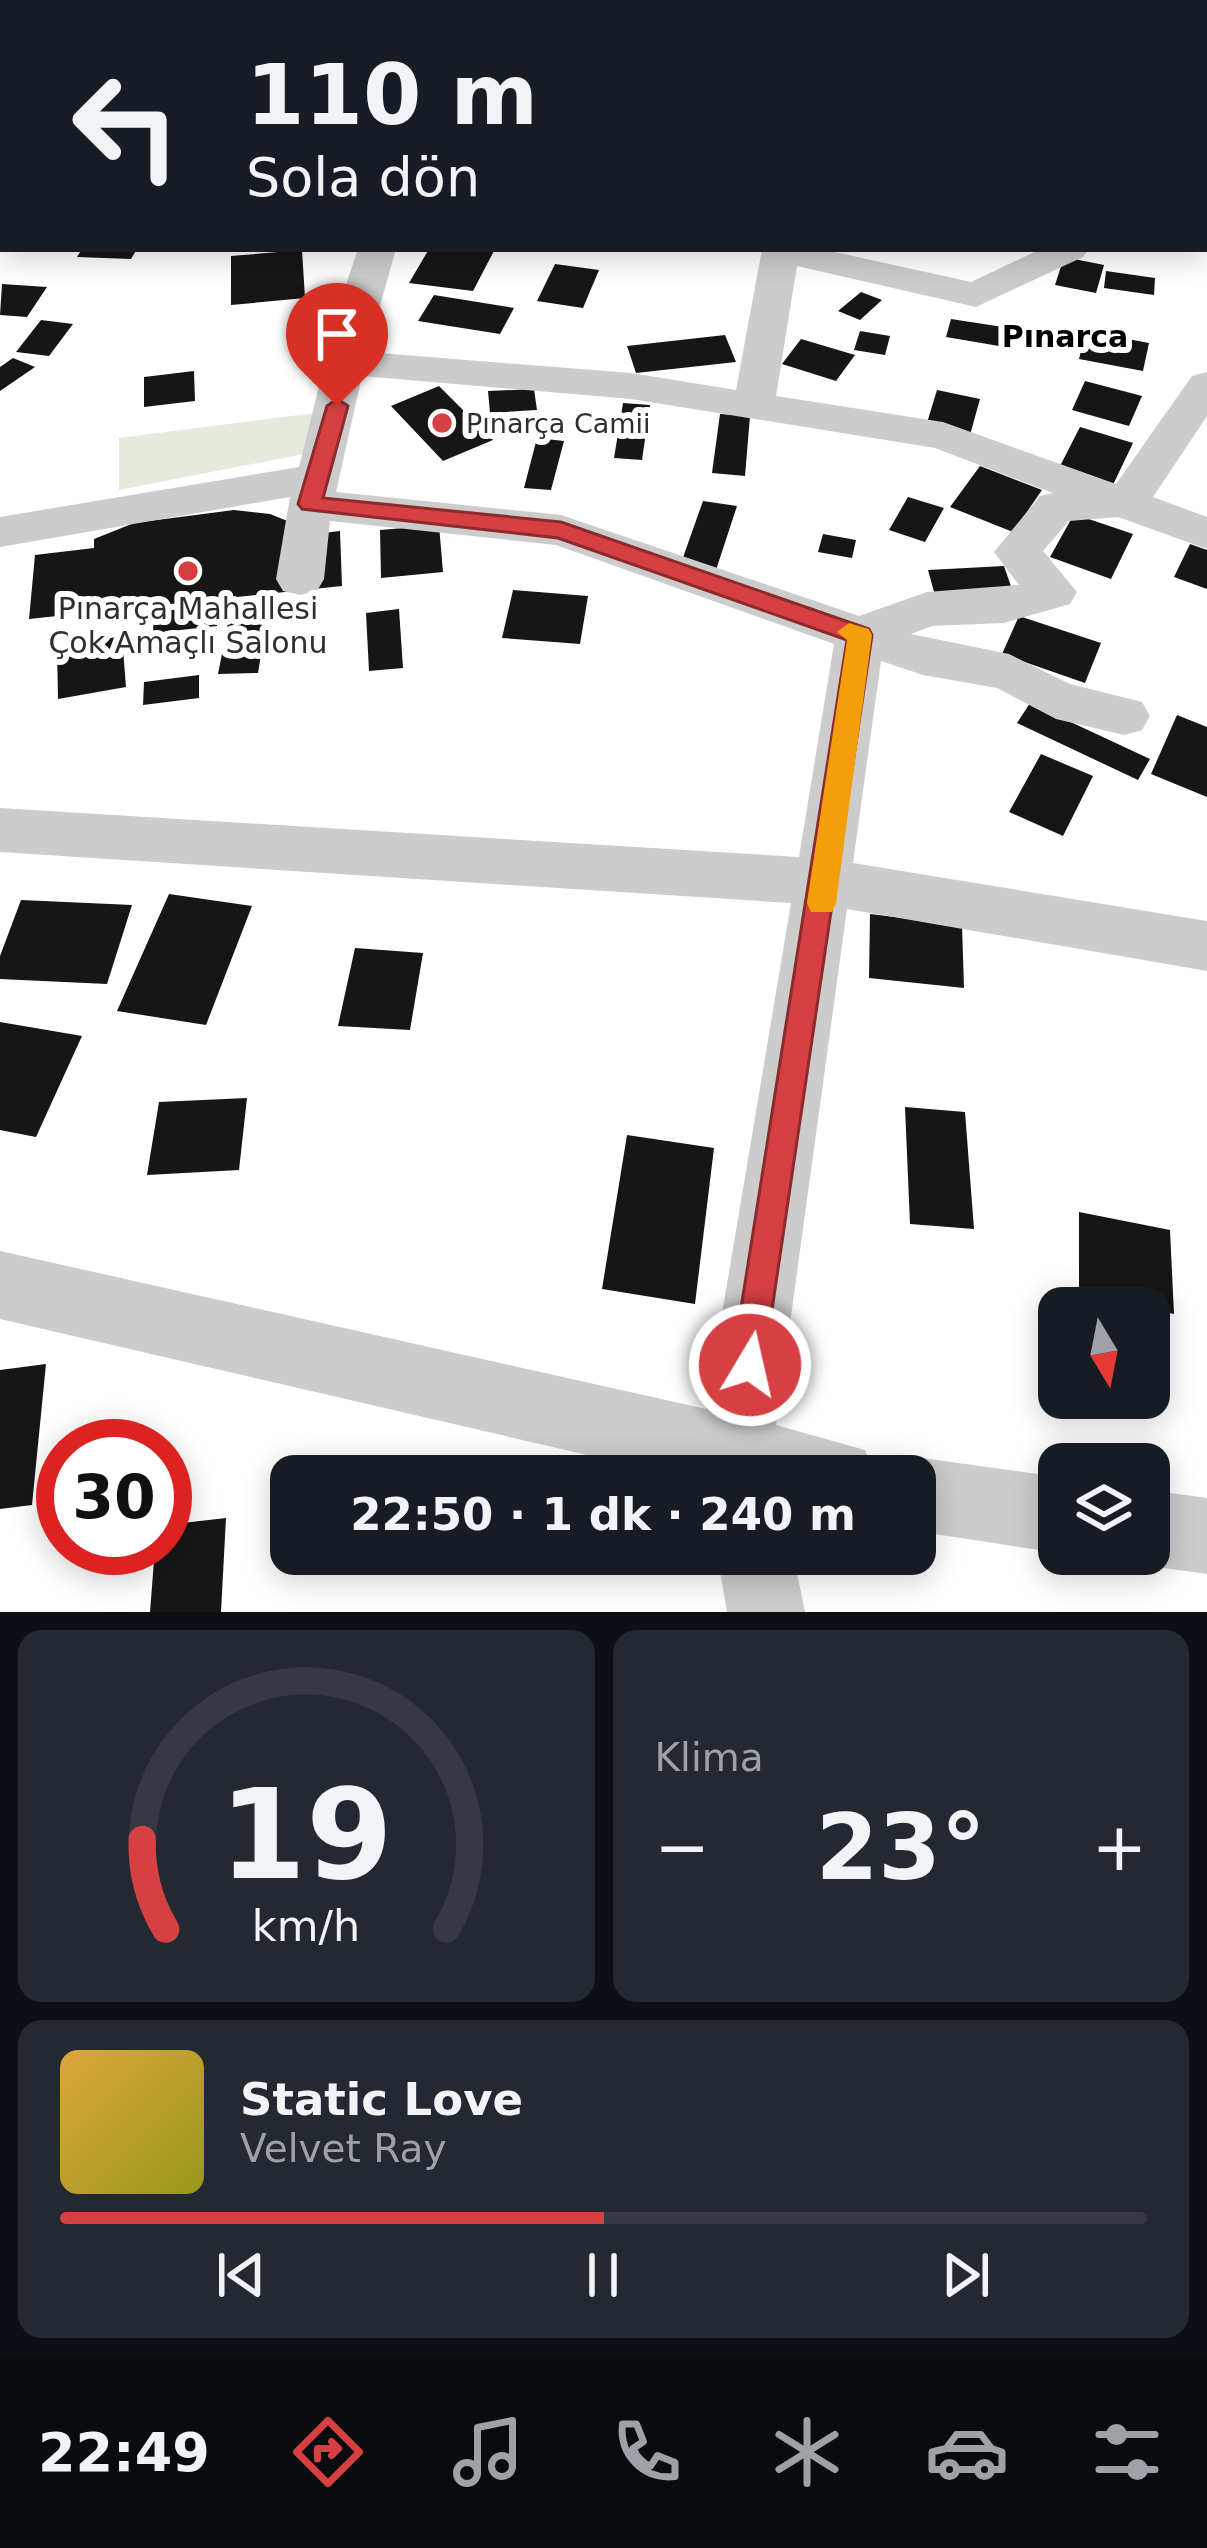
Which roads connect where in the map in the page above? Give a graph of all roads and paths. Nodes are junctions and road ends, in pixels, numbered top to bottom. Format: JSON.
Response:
{"nodes":[{"id":1,"x":376,"y":252,"type":"edge"},
{"id":2,"x":781,"y":252,"type":"edge"},
{"id":3,"x":790,"y":252,"type":"edge"},
{"id":4,"x":1064,"y":252,"type":"edge"},
{"id":5,"x":348,"y":363,"type":"junction"},
{"id":6,"x":1207,"y":385,"type":"edge"},
{"id":7,"x":754,"y":406,"type":"junction"},
{"id":8,"x":314,"y":491,"type":"junction"},
{"id":9,"x":1127,"y":502,"type":"junction"},
{"id":10,"x":0,"y":532,"type":"edge"},
{"id":11,"x":1207,"y":534,"type":"edge"},
{"id":12,"x":300,"y":579,"type":"dead end"},
{"id":13,"x":860,"y":635,"type":"junction"},
{"id":14,"x":1124,"y":716,"type":"dead end"},
{"id":15,"x":0,"y":830,"type":"edge"},
{"id":16,"x":825,"y":882,"type":"junction"},
{"id":17,"x":1207,"y":946,"type":"edge"},
{"id":18,"x":0,"y":1285,"type":"edge"},
{"id":19,"x":701,"y":1455,"type":"edge"},
{"id":20,"x":739,"y":1455,"type":"edge"},
{"id":21,"x":936,"y":1496,"type":"edge"},
{"id":22,"x":1038,"y":1512,"type":"edge"},
{"id":23,"x":1170,"y":1531,"type":"edge"},
{"id":24,"x":1207,"y":1536,"type":"edge"},
{"id":25,"x":759,"y":1575,"type":"edge"},
{"id":26,"x":766,"y":1612,"type":"edge"}],
"edges":[{"from":1,"to":5,"type":"street"},
{"from":2,"to":7,"type":"street"},
{"from":3,"to":4,"type":"street"},
{"from":5,"to":7,"type":"street"},
{"from":5,"to":8,"type":"street"},
{"from":6,"to":9,"type":"street"},
{"from":7,"to":9,"type":"street"},
{"from":8,"to":10,"type":"street"},
{"from":8,"to":12,"type":"street"},
{"from":8,"to":13,"type":"street"},
{"from":9,"to":11,"type":"street"},
{"from":9,"to":13,"type":"street"},
{"from":13,"to":14,"type":"street"},
{"from":13,"to":16,"type":"street"},
{"from":15,"to":16,"type":"street"},
{"from":16,"to":17,"type":"street"},
{"from":16,"to":20,"type":"street"},
{"from":18,"to":19,"type":"street"},
{"from":21,"to":22,"type":"street"},
{"from":23,"to":24,"type":"street"},
{"from":25,"to":26,"type":"street"}]}
